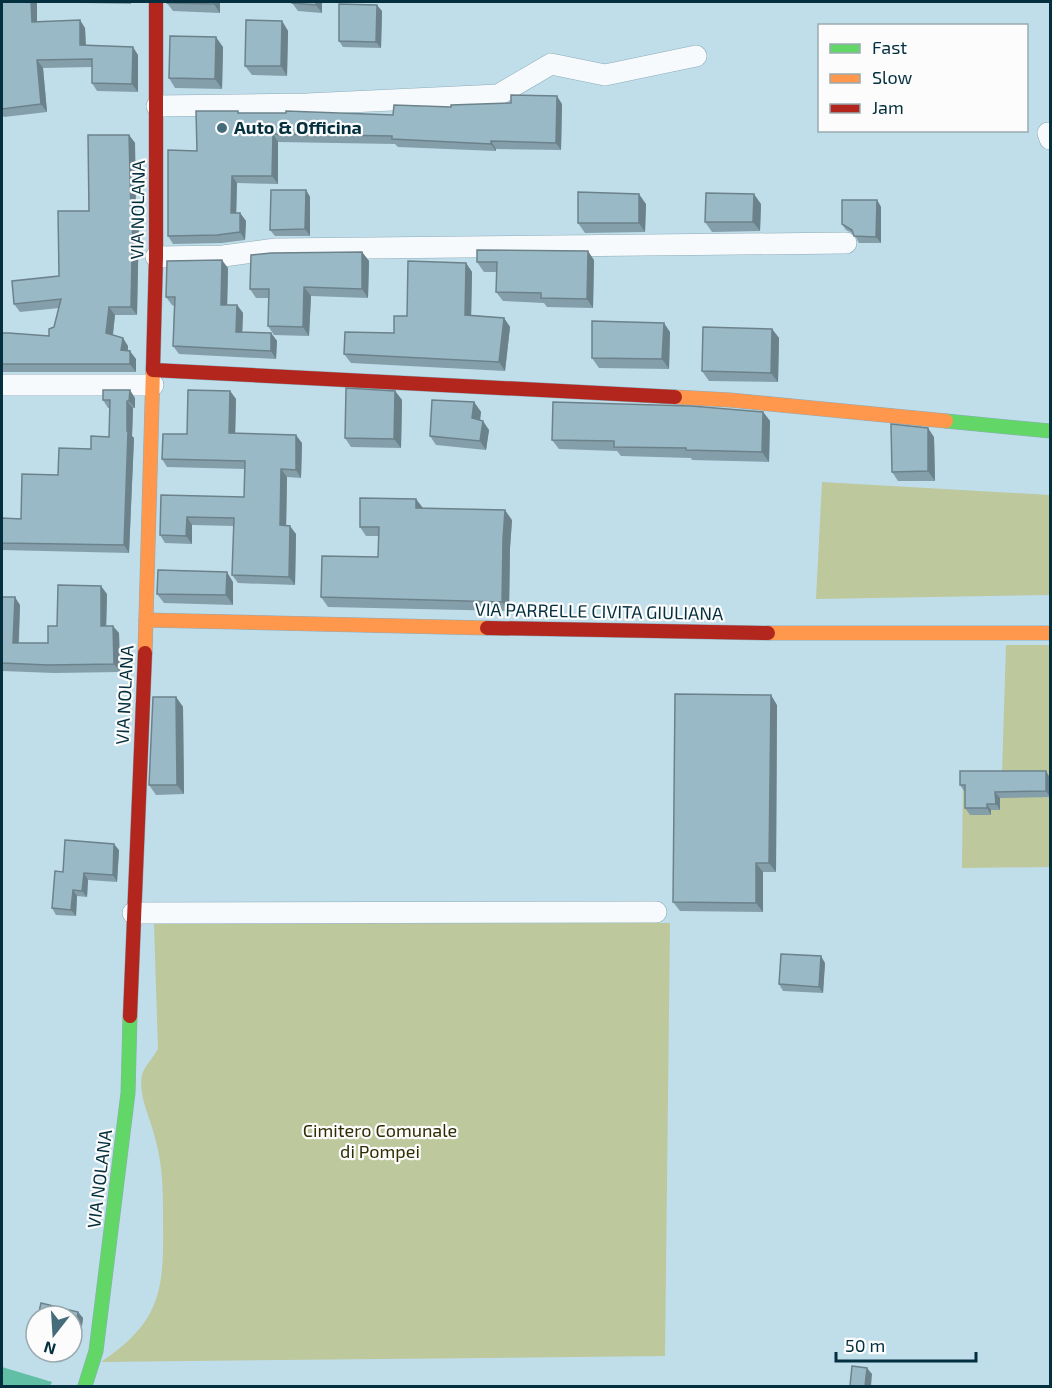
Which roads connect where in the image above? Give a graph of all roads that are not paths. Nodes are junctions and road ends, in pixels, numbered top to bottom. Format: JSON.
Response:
{"nodes":[{"id":1,"x":156,"y":2,"type":"edge"},
{"id":2,"x":696,"y":56,"type":"dead end"},
{"id":3,"x":157,"y":106,"type":"junction"},
{"id":4,"x":846,"y":243,"type":"dead end"},
{"id":5,"x":156,"y":257,"type":"junction"},
{"id":6,"x":153,"y":377,"type":"junction"},
{"id":7,"x":2,"y":385,"type":"edge"},
{"id":8,"x":1050,"y":431,"type":"edge"},
{"id":9,"x":146,"y":620,"type":"junction"},
{"id":10,"x":1050,"y":633,"type":"edge"},
{"id":11,"x":656,"y":912,"type":"dead end"},
{"id":12,"x":133,"y":913,"type":"junction"},
{"id":13,"x":85,"y":1386,"type":"edge"}],
"edges":[{"from":1,"to":3,"type":"street","name":"VIA NOLANA"},
{"from":2,"to":3,"type":"street"},
{"from":3,"to":5,"type":"street","name":"VIA NOLANA"},
{"from":4,"to":5,"type":"street"},
{"from":5,"to":6,"type":"street","name":"VIA NOLANA"},
{"from":6,"to":7,"type":"street"},
{"from":6,"to":8,"type":"street"},
{"from":6,"to":9,"type":"street","name":"VIA NOLANA"},
{"from":9,"to":10,"type":"street","name":"VIA PARRELLE CIVITA GIULIANA"},
{"from":9,"to":12,"type":"street","name":"VIA NOLANA"},
{"from":11,"to":12,"type":"street"},
{"from":12,"to":13,"type":"street","name":"VIA NOLANA"}]}
